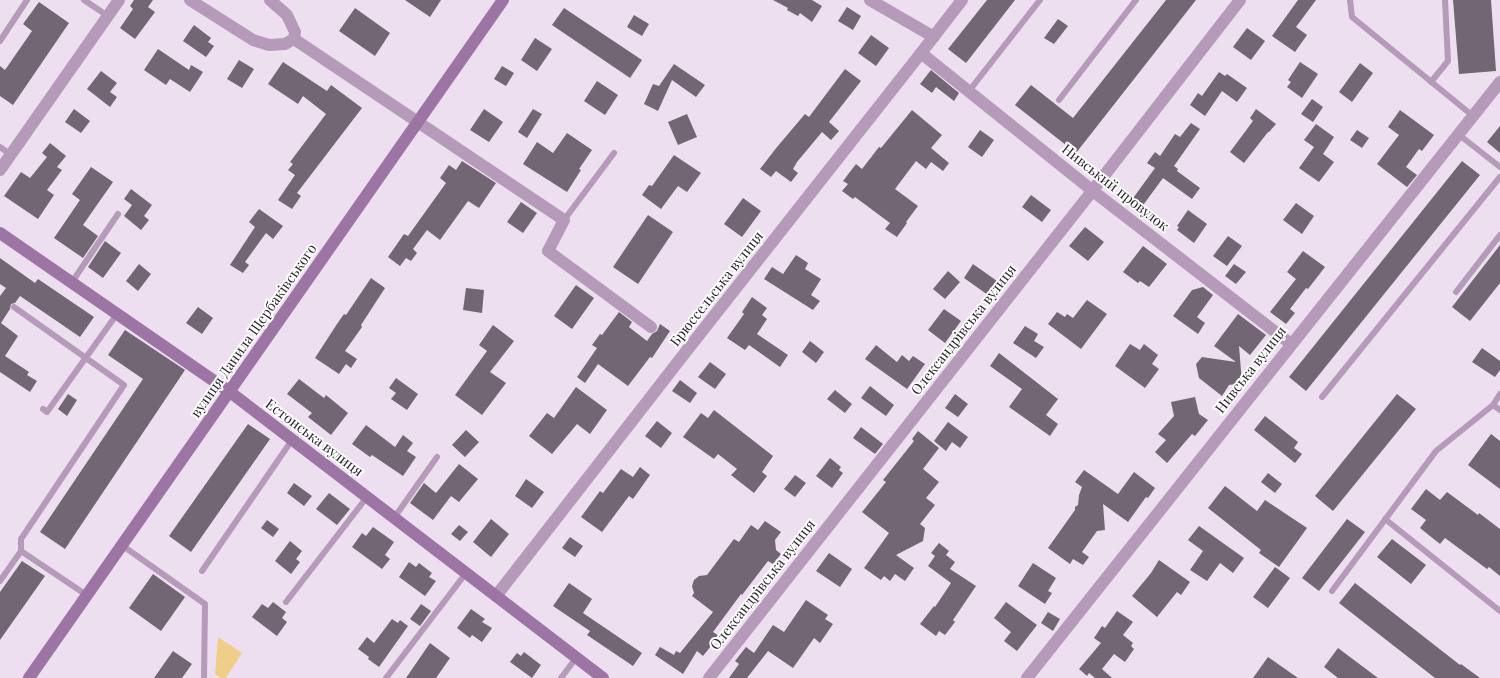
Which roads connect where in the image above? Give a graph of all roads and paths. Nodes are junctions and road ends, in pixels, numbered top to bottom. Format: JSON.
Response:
{"nodes":[{"id":1,"x":27,"y":0,"type":"edge"},
{"id":2,"x":84,"y":0,"type":"edge"},
{"id":3,"x":119,"y":0,"type":"edge"},
{"id":4,"x":190,"y":0,"type":"edge"},
{"id":5,"x":270,"y":0,"type":"edge"},
{"id":6,"x":503,"y":0,"type":"edge"},
{"id":7,"x":870,"y":0,"type":"edge"},
{"id":8,"x":962,"y":0,"type":"edge"},
{"id":9,"x":1040,"y":0,"type":"edge"},
{"id":10,"x":1136,"y":0,"type":"edge"},
{"id":11,"x":1350,"y":0,"type":"edge"},
{"id":12,"x":1445,"y":0,"type":"edge"},
{"id":13,"x":1236,"y":1,"type":"edge"},
{"id":14,"x":108,"y":16,"type":"junction"},
{"id":15,"x":934,"y":37,"type":"junction"},
{"id":16,"x":294,"y":39,"type":"junction"},
{"id":17,"x":0,"y":41,"type":"edge"},
{"id":18,"x":921,"y":53,"type":"junction"},
{"id":19,"x":1431,"y":82,"type":"junction"},
{"id":20,"x":1500,"y":82,"type":"edge"},
{"id":21,"x":969,"y":91,"type":"junction"},
{"id":22,"x":1059,"y":100,"type":"dead end"},
{"id":23,"x":1473,"y":116,"type":"junction"},
{"id":24,"x":418,"y":122,"type":"junction"},
{"id":25,"x":1458,"y":134,"type":"junction"},
{"id":26,"x":0,"y":147,"type":"edge"},
{"id":27,"x":614,"y":153,"type":"dead end"},
{"id":28,"x":11,"y":155,"type":"junction"},
{"id":29,"x":1500,"y":167,"type":"edge"},
{"id":30,"x":0,"y":170,"type":"edge"},
{"id":31,"x":1500,"y":177,"type":"edge"},
{"id":32,"x":1093,"y":190,"type":"junction"},
{"id":33,"x":118,"y":214,"type":"dead end"},
{"id":34,"x":564,"y":220,"type":"junction"},
{"id":35,"x":0,"y":233,"type":"edge"},
{"id":36,"x":1500,"y":235,"type":"edge"},
{"id":37,"x":72,"y":282,"type":"junction"},
{"id":38,"x":1456,"y":292,"type":"dead end"},
{"id":39,"x":14,"y":307,"type":"dead end"},
{"id":40,"x":117,"y":314,"type":"junction"},
{"id":41,"x":651,"y":327,"type":"dead end"},
{"id":42,"x":1291,"y":344,"type":"junction"},
{"id":43,"x":86,"y":358,"type":"junction"},
{"id":44,"x":230,"y":392,"type":"junction"},
{"id":45,"x":1500,"y":394,"type":"edge"},
{"id":46,"x":1322,"y":397,"type":"dead end"},
{"id":47,"x":1493,"y":405,"type":"junction"},
{"id":48,"x":43,"y":409,"type":"dead end"},
{"id":49,"x":1500,"y":410,"type":"edge"},
{"id":50,"x":292,"y":440,"type":"junction"},
{"id":51,"x":437,"y":457,"type":"dead end"},
{"id":52,"x":367,"y":497,"type":"junction"},
{"id":53,"x":394,"y":518,"type":"junction"},
{"id":54,"x":1385,"y":519,"type":"junction"},
{"id":55,"x":122,"y":546,"type":"junction"},
{"id":56,"x":21,"y":551,"type":"junction"},
{"id":57,"x":202,"y":571,"type":"dead end"},
{"id":58,"x":466,"y":573,"type":"junction"},
{"id":59,"x":0,"y":581,"type":"edge"},
{"id":60,"x":1332,"y":591,"type":"dead end"},
{"id":61,"x":88,"y":596,"type":"junction"},
{"id":62,"x":496,"y":596,"type":"junction"},
{"id":63,"x":286,"y":602,"type":"dead end"},
{"id":64,"x":1500,"y":611,"type":"edge"},
{"id":65,"x":576,"y":658,"type":"junction"},
{"id":66,"x":29,"y":678,"type":"edge"},
{"id":67,"x":204,"y":678,"type":"edge"},
{"id":68,"x":386,"y":678,"type":"edge"},
{"id":69,"x":561,"y":678,"type":"edge"},
{"id":70,"x":603,"y":678,"type":"edge"},
{"id":71,"x":710,"y":678,"type":"edge"},
{"id":72,"x":1027,"y":678,"type":"edge"}],
"edges":[{"from":1,"to":17,"type":"lane"},
{"from":2,"to":14,"type":"lane"},
{"from":3,"to":14,"type":"street"},
{"from":4,"to":16,"type":"street"},
{"from":5,"to":16,"type":"street"},
{"from":6,"to":24,"type":"main road","name":"вулиця Данила Щербаківського"},
{"from":7,"to":15,"type":"street"},
{"from":8,"to":15,"type":"street","name":"Брюссельська вулиця"},
{"from":9,"to":21,"type":"lane"},
{"from":10,"to":22,"type":"lane"},
{"from":11,"to":19,"type":"lane"},
{"from":12,"to":19,"type":"lane"},
{"from":13,"to":32,"type":"street","name":"Олександрівська вулиця"},
{"from":14,"to":28,"type":"street"},
{"from":15,"to":18,"type":"street","name":"Брюссельська вулиця"},
{"from":16,"to":24,"type":"street"},
{"from":18,"to":21,"type":"street","name":"Нивський провулок"},
{"from":18,"to":62,"type":"street","name":"Брюссельська вулиця"},
{"from":19,"to":23,"type":"lane"},
{"from":20,"to":23,"type":"street","name":"Нивська вулиця"},
{"from":21,"to":32,"type":"street","name":"Нивський провулок"},
{"from":23,"to":25,"type":"street","name":"Нивська вулиця"},
{"from":24,"to":34,"type":"street"},
{"from":24,"to":44,"type":"main road","name":"вулиця Данила Щербаківського"},
{"from":25,"to":29,"type":"lane"},
{"from":25,"to":42,"type":"street","name":"Нивська вулиця"},
{"from":26,"to":28,"type":"lane"},
{"from":27,"to":34,"type":"lane"},
{"from":28,"to":30,"type":"street"},
{"from":31,"to":46,"type":"lane"},
{"from":32,"to":42,"type":"street","name":"Нивський провулок"},
{"from":32,"to":71,"type":"street","name":"Олександрівська вулиця"},
{"from":33,"to":37,"type":"lane"},
{"from":34,"to":41,"type":"street"},
{"from":35,"to":37,"type":"main road","name":"Естонська вулиця"},
{"from":36,"to":38,"type":"lane"},
{"from":37,"to":40,"type":"main road","name":"Естонська вулиця"},
{"from":39,"to":43,"type":"lane"},
{"from":40,"to":43,"type":"lane"},
{"from":40,"to":44,"type":"main road","name":"Естонська вулиця"},
{"from":42,"to":72,"type":"street","name":"Нивська вулиця"},
{"from":43,"to":48,"type":"lane"},
{"from":43,"to":56,"type":"lane"},
{"from":44,"to":50,"type":"main road","name":"Естонська вулиця"},
{"from":44,"to":55,"type":"main road","name":"вулиця Данила Щербаківського"},
{"from":45,"to":47,"type":"lane"},
{"from":47,"to":49,"type":"lane"},
{"from":47,"to":54,"type":"lane"},
{"from":50,"to":52,"type":"main road","name":"Естонська вулиця"},
{"from":50,"to":57,"type":"lane"},
{"from":51,"to":53,"type":"lane"},
{"from":52,"to":53,"type":"main road","name":"Естонська вулиця"},
{"from":52,"to":63,"type":"lane"},
{"from":53,"to":58,"type":"main road","name":"Естонська вулиця"},
{"from":54,"to":60,"type":"lane"},
{"from":54,"to":64,"type":"lane"},
{"from":55,"to":61,"type":"main road","name":"вулиця Данила Щербаківського"},
{"from":55,"to":67,"type":"lane"},
{"from":56,"to":59,"type":"lane"},
{"from":56,"to":61,"type":"lane"},
{"from":58,"to":62,"type":"main road","name":"Естонська вулиця"},
{"from":58,"to":68,"type":"lane"},
{"from":61,"to":66,"type":"main road","name":"вулиця Данила Щербаківського"},
{"from":62,"to":65,"type":"main road","name":"Естонська вулиця"},
{"from":65,"to":69,"type":"lane"},
{"from":65,"to":70,"type":"main road","name":"Естонська вулиця"}]}
